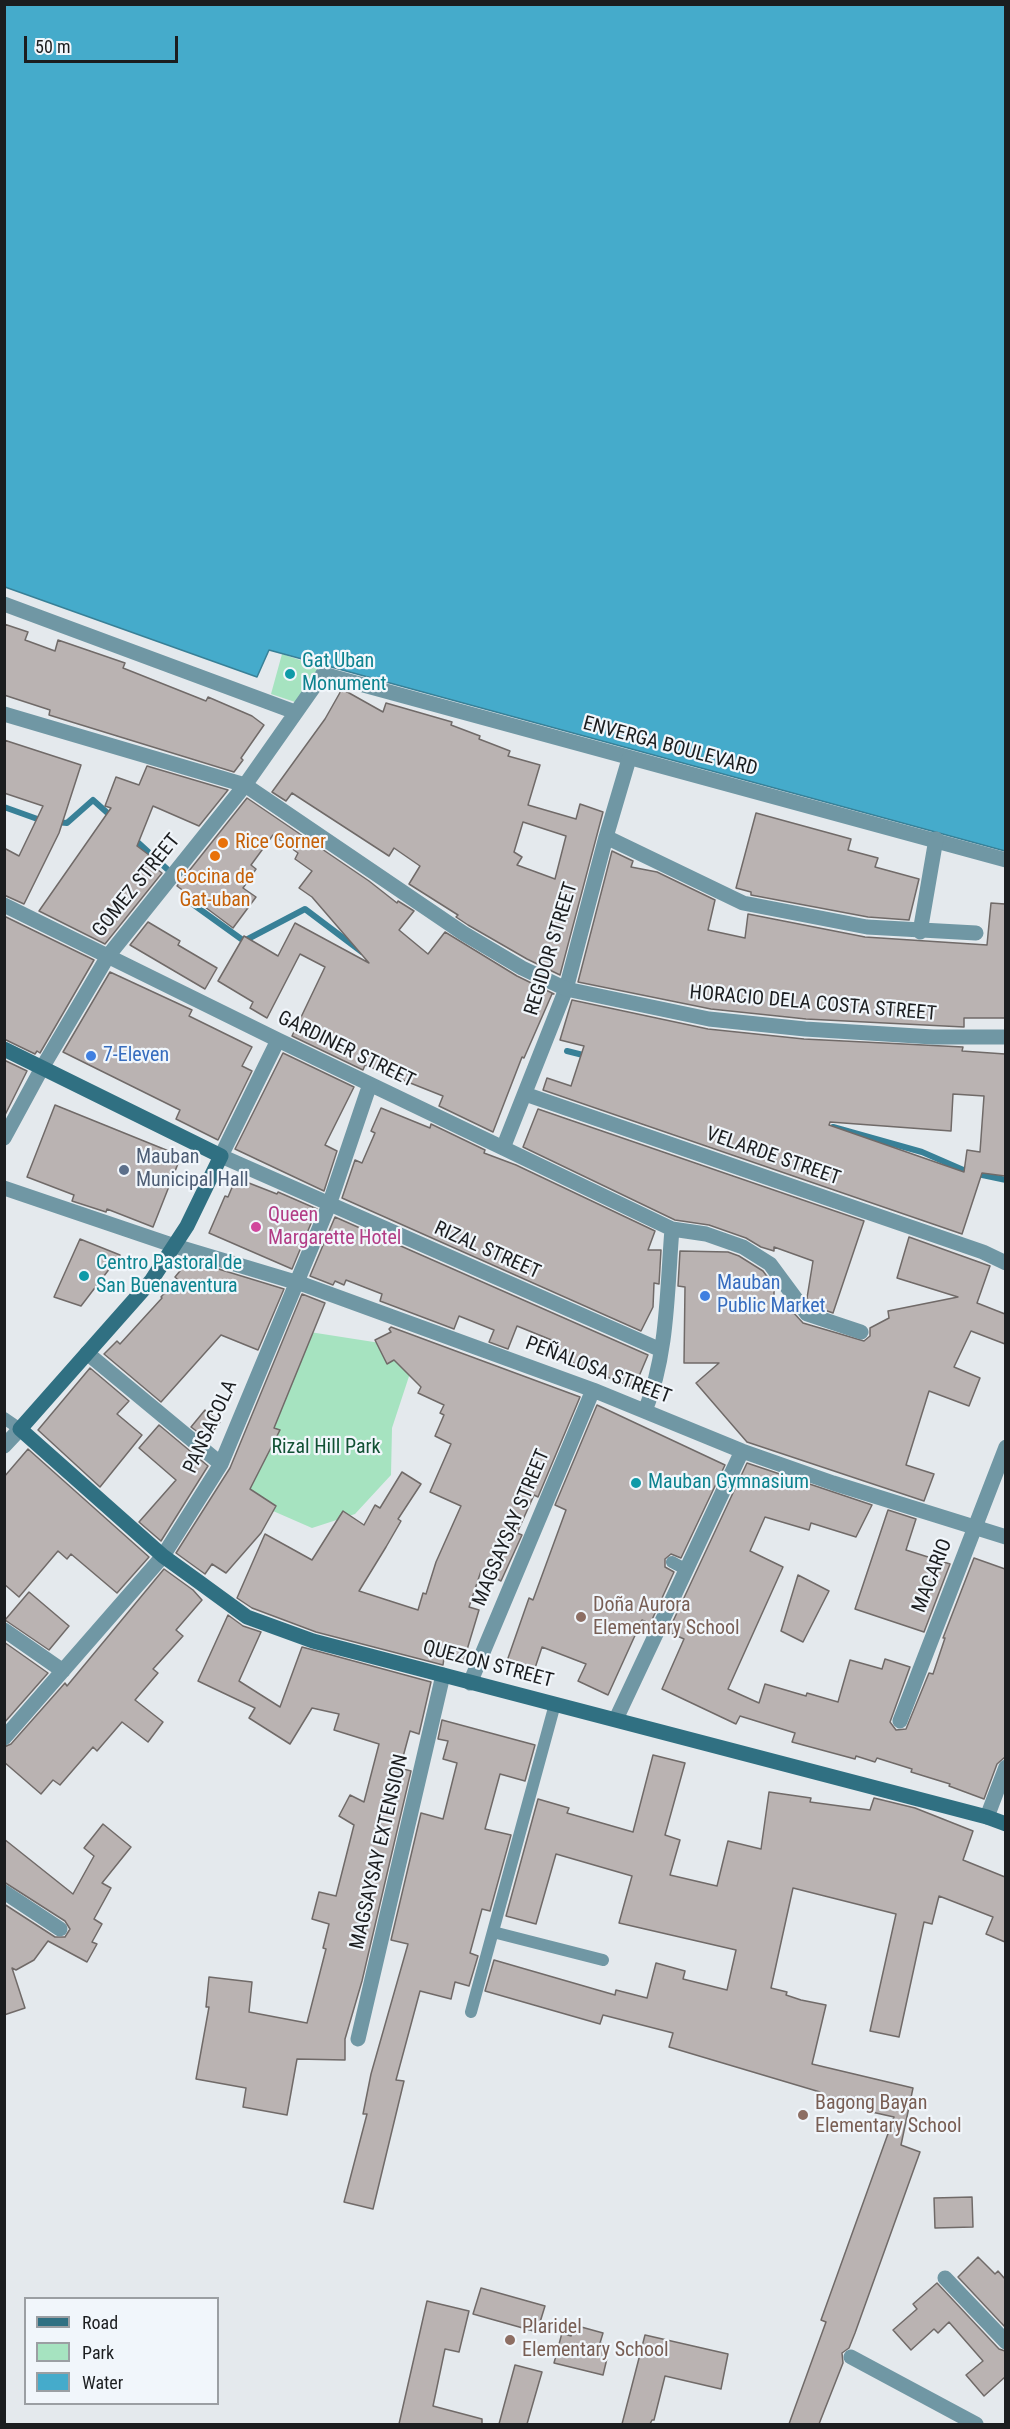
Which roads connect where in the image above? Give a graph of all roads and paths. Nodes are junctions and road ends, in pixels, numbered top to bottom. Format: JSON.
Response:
{"nodes":[{"id":1,"x":4,"y":604,"type":"edge"},
{"id":2,"x":323,"y":674,"type":"joint"},
{"id":3,"x":295,"y":712,"type":"junction"},
{"id":4,"x":4,"y":714,"type":"edge"},
{"id":5,"x":629,"y":759,"type":"junction"},
{"id":6,"x":245,"y":785,"type":"junction"},
{"id":7,"x":606,"y":837,"type":"junction"},
{"id":8,"x":936,"y":839,"type":"junction"},
{"id":9,"x":1005,"y":860,"type":"edge"},
{"id":10,"x":4,"y":905,"type":"edge"},
{"id":11,"x":920,"y":932,"type":"junction"},
{"id":12,"x":975,"y":933,"type":"dead end"},
{"id":13,"x":108,"y":956,"type":"junction"},
{"id":14,"x":566,"y":989,"type":"junction"},
{"id":15,"x":1005,"y":1037,"type":"edge"},
{"id":16,"x":278,"y":1040,"type":"junction"},
{"id":17,"x":4,"y":1049,"type":"edge"},
{"id":18,"x":42,"y":1068,"type":"junction"},
{"id":19,"x":370,"y":1084,"type":"junction"},
{"id":20,"x":525,"y":1094,"type":"junction"},
{"id":21,"x":4,"y":1138,"type":"edge"},
{"id":22,"x":503,"y":1148,"type":"junction"},
{"id":23,"x":221,"y":1156,"type":"junction"},
{"id":24,"x":4,"y":1188,"type":"edge"},
{"id":25,"x":329,"y":1205,"type":"junction"},
{"id":26,"x":672,"y":1228,"type":"junction"},
{"id":27,"x":175,"y":1246,"type":"junction"},
{"id":28,"x":1005,"y":1263,"type":"edge"},
{"id":29,"x":298,"y":1282,"type":"junction"},
{"id":30,"x":861,"y":1332,"type":"dead end"},
{"id":31,"x":661,"y":1350,"type":"junction"},
{"id":32,"x":87,"y":1353,"type":"junction"},
{"id":33,"x":593,"y":1390,"type":"junction"},
{"id":34,"x":645,"y":1411,"type":"junction"},
{"id":35,"x":4,"y":1418,"type":"edge"},
{"id":36,"x":20,"y":1429,"type":"junction"},
{"id":37,"x":4,"y":1446,"type":"edge"},
{"id":38,"x":1005,"y":1447,"type":"edge"},
{"id":39,"x":742,"y":1451,"type":"junction"},
{"id":40,"x":221,"y":1464,"type":"junction"},
{"id":41,"x":975,"y":1527,"type":"junction"},
{"id":42,"x":1005,"y":1537,"type":"edge"},
{"id":43,"x":163,"y":1556,"type":"junction"},
{"id":44,"x":672,"y":1562,"type":"dead end"},
{"id":45,"x":687,"y":1570,"type":"junction"},
{"id":46,"x":4,"y":1630,"type":"edge"},
{"id":47,"x":63,"y":1671,"type":"junction"},
{"id":48,"x":443,"y":1675,"type":"junction"},
{"id":49,"x":470,"y":1683,"type":"junction"},
{"id":50,"x":555,"y":1704,"type":"junction"},
{"id":51,"x":616,"y":1719,"type":"junction"},
{"id":52,"x":900,"y":1721,"type":"dead end"},
{"id":53,"x":4,"y":1738,"type":"edge"},
{"id":54,"x":1005,"y":1767,"type":"edge"},
{"id":55,"x":987,"y":1817,"type":"junction"},
{"id":56,"x":1005,"y":1824,"type":"edge"},
{"id":57,"x":4,"y":1892,"type":"edge"},
{"id":58,"x":60,"y":1929,"type":"dead end"},
{"id":59,"x":493,"y":1932,"type":"junction"},
{"id":60,"x":603,"y":1960,"type":"dead end"},
{"id":61,"x":471,"y":2012,"type":"dead end"},
{"id":62,"x":358,"y":2039,"type":"dead end"},
{"id":63,"x":945,"y":2278,"type":"dead end"},
{"id":64,"x":1005,"y":2342,"type":"edge"},
{"id":65,"x":851,"y":2357,"type":"dead end"},
{"id":66,"x":976,"y":2424,"type":"edge"}],
"edges":[{"from":1,"to":3,"type":"street"},
{"from":2,"to":3,"type":"street","name":"GOMEZ STREET"},
{"from":2,"to":5,"type":"street","name":"ENVERGA BOULEVARD"},
{"from":3,"to":6,"type":"street","name":"GOMEZ STREET"},
{"from":4,"to":6,"type":"street","name":"HORACIO DELA COSTA STREET"},
{"from":5,"to":7,"type":"street","name":"REGIDOR STREET"},
{"from":5,"to":8,"type":"street","name":"ENVERGA BOULEVARD"},
{"from":6,"to":13,"type":"street","name":"GOMEZ STREET"},
{"from":6,"to":14,"type":"street","name":"HORACIO DELA COSTA STREET"},
{"from":7,"to":11,"type":"street"},
{"from":7,"to":14,"type":"street","name":"REGIDOR STREET"},
{"from":8,"to":9,"type":"street","name":"ENVERGA BOULEVARD"},
{"from":8,"to":11,"type":"street"},
{"from":10,"to":13,"type":"street","name":"GARDINER STREET"},
{"from":11,"to":12,"type":"street"},
{"from":13,"to":16,"type":"street","name":"GARDINER STREET"},
{"from":13,"to":18,"type":"street","name":"GOMEZ STREET"},
{"from":14,"to":15,"type":"street","name":"HORACIO DELA COSTA STREET"},
{"from":14,"to":20,"type":"street","name":"REGIDOR STREET"},
{"from":16,"to":19,"type":"street","name":"GARDINER STREET"},
{"from":16,"to":23,"type":"street"},
{"from":17,"to":18,"type":"main road","name":"RIZAL STREET"},
{"from":18,"to":21,"type":"street","name":"GOMEZ STREET"},
{"from":18,"to":23,"type":"main road","name":"RIZAL STREET"},
{"from":19,"to":22,"type":"street","name":"GARDINER STREET"},
{"from":19,"to":25,"type":"street","name":"PANSACOLA"},
{"from":20,"to":22,"type":"street","name":"REGIDOR STREET"},
{"from":20,"to":28,"type":"street","name":"VELARDE STREET"},
{"from":22,"to":26,"type":"street","name":"GARDINER STREET"},
{"from":23,"to":25,"type":"street","name":"RIZAL STREET"},
{"from":23,"to":27,"type":"main road"},
{"from":24,"to":27,"type":"street","name":"PEÑALOSA STREET"},
{"from":25,"to":29,"type":"street","name":"PANSACOLA"},
{"from":25,"to":31,"type":"street","name":"RIZAL STREET"},
{"from":26,"to":30,"type":"street","name":"GARDINER STREET"},
{"from":26,"to":31,"type":"street"},
{"from":27,"to":29,"type":"street","name":"PEÑALOSA STREET"},
{"from":27,"to":32,"type":"main road"},
{"from":29,"to":33,"type":"street","name":"PEÑALOSA STREET"},
{"from":29,"to":40,"type":"street","name":"PANSACOLA"},
{"from":31,"to":34,"type":"street"},
{"from":32,"to":36,"type":"main road"},
{"from":32,"to":40,"type":"street"},
{"from":33,"to":34,"type":"street","name":"PEÑALOSA STREET"},
{"from":33,"to":49,"type":"street","name":"MAGSAYSAY STREET"},
{"from":34,"to":39,"type":"street","name":"PEÑALOSA STREET"},
{"from":35,"to":36,"type":"lane"},
{"from":36,"to":37,"type":"street"},
{"from":36,"to":43,"type":"main road","name":"QUEZON STREET"},
{"from":38,"to":41,"type":"street","name":"MACARIO"},
{"from":39,"to":41,"type":"street","name":"PEÑALOSA STREET"},
{"from":39,"to":45,"type":"street"},
{"from":40,"to":43,"type":"street","name":"PANSACOLA"},
{"from":41,"to":42,"type":"street","name":"PEÑALOSA STREET"},
{"from":41,"to":52,"type":"street","name":"MACARIO"},
{"from":43,"to":47,"type":"street","name":"PANSACOLA"},
{"from":43,"to":48,"type":"main road","name":"QUEZON STREET"},
{"from":44,"to":45,"type":"lane"},
{"from":45,"to":51,"type":"street"},
{"from":46,"to":47,"type":"street"},
{"from":47,"to":53,"type":"street","name":"PANSACOLA"},
{"from":48,"to":49,"type":"main road","name":"QUEZON STREET"},
{"from":48,"to":62,"type":"street","name":"MAGSAYSAY EXTENSION"},
{"from":49,"to":50,"type":"main road","name":"QUEZON STREET"},
{"from":50,"to":51,"type":"main road","name":"QUEZON STREET"},
{"from":50,"to":59,"type":"lane"},
{"from":51,"to":55,"type":"main road","name":"QUEZON STREET"},
{"from":54,"to":55,"type":"street"},
{"from":55,"to":56,"type":"main road","name":"QUEZON STREET"},
{"from":57,"to":58,"type":"street"},
{"from":59,"to":60,"type":"lane"},
{"from":59,"to":61,"type":"lane"},
{"from":63,"to":64,"type":"street"},
{"from":65,"to":66,"type":"street"}]}
